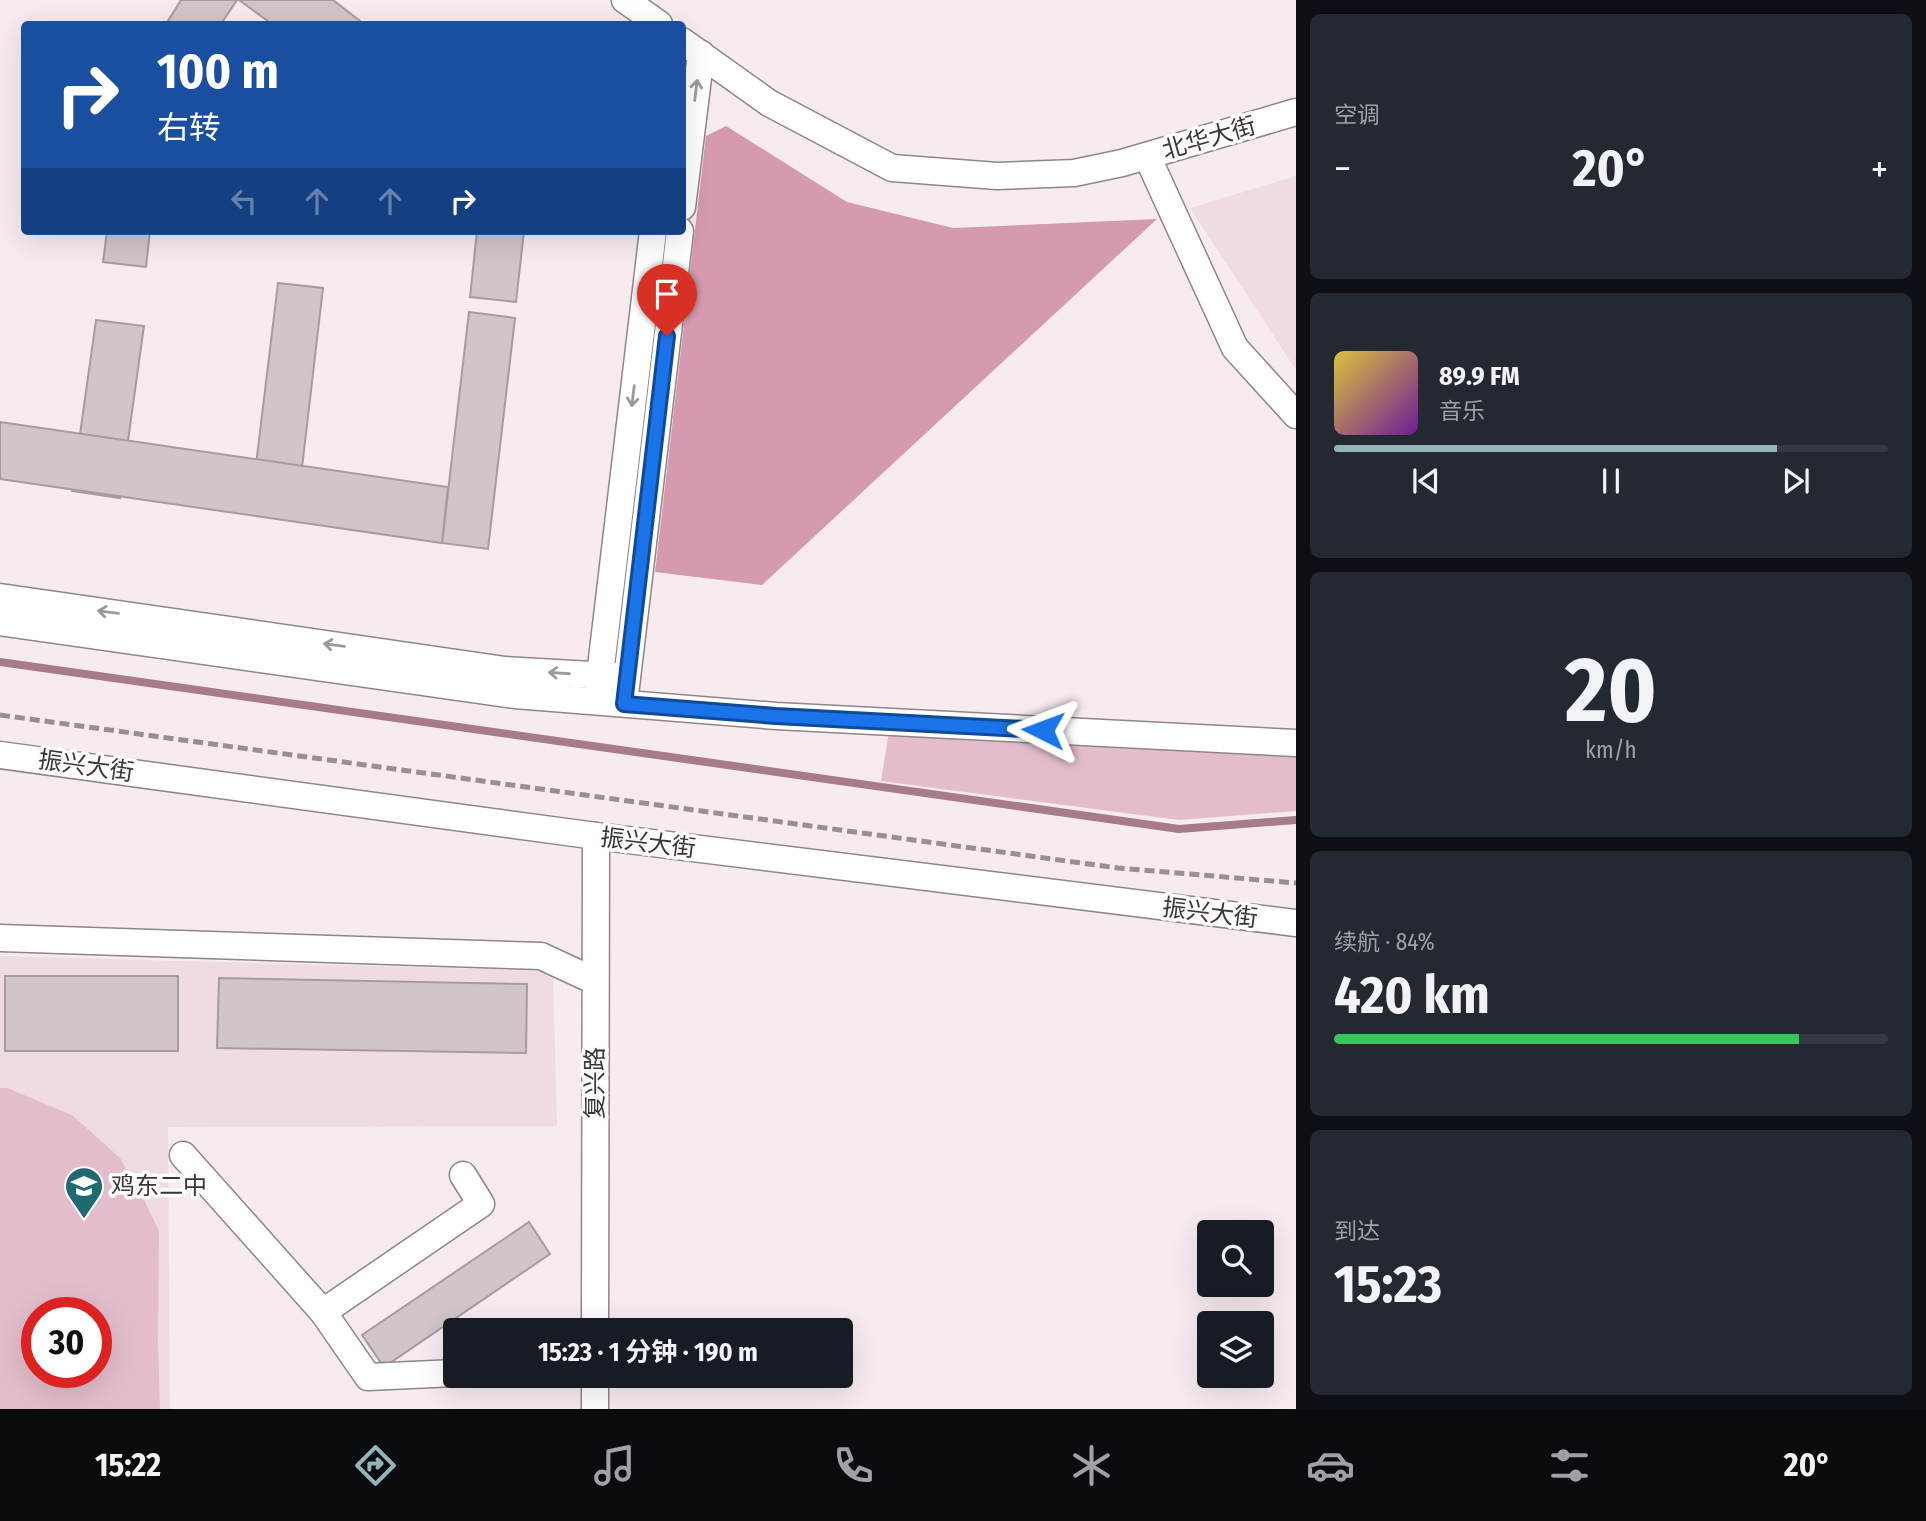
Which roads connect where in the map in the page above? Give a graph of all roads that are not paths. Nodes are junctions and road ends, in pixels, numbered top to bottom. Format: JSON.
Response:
{"nodes":[{"id":1,"x":625,"y":0,"type":"edge"},
{"id":2,"x":655,"y":21,"type":"edge"},
{"id":3,"x":692,"y":48,"type":"edge"},
{"id":4,"x":1296,"y":113,"type":"edge"},
{"id":5,"x":686,"y":143,"type":"edge"},
{"id":6,"x":1135,"y":159,"type":"junction"},
{"id":7,"x":653,"y":235,"type":"edge"},
{"id":8,"x":680,"y":235,"type":"edge"},
{"id":9,"x":1296,"y":415,"type":"edge"},
{"id":10,"x":0,"y":597,"type":"edge"},
{"id":11,"x":0,"y":622,"type":"edge"},
{"id":12,"x":627,"y":677,"type":"junction"},
{"id":13,"x":597,"y":702,"type":"junction"},
{"id":14,"x":624,"y":704,"type":"junction"},
{"id":15,"x":1296,"y":743,"type":"edge"},
{"id":16,"x":0,"y":755,"type":"edge"},
{"id":17,"x":596,"y":836,"type":"junction"},
{"id":18,"x":1296,"y":923,"type":"edge"},
{"id":19,"x":0,"y":938,"type":"edge"},
{"id":20,"x":595,"y":981,"type":"junction"},
{"id":21,"x":183,"y":1154,"type":"dead end"},
{"id":22,"x":463,"y":1175,"type":"dead end"},
{"id":23,"x":323,"y":1312,"type":"junction"},
{"id":24,"x":595,"y":1318,"type":"edge"},
{"id":25,"x":443,"y":1374,"type":"edge"},
{"id":26,"x":595,"y":1388,"type":"edge"},
{"id":27,"x":595,"y":1409,"type":"edge"}],
"edges":[{"from":1,"to":2,"type":"street"},
{"from":5,"to":3,"type":"street","one_way":true},
{"from":3,"to":6,"type":"street","name":"北华大街"},
{"from":4,"to":6,"type":"street","name":"北华大街"},
{"from":6,"to":9,"type":"street"},
{"from":7,"to":13,"type":"street","one_way":true},
{"from":8,"to":12,"type":"street"},
{"from":12,"to":10,"type":"street","one_way":true},
{"from":11,"to":13,"type":"street"},
{"from":12,"to":14,"type":"street"},
{"from":13,"to":14,"type":"street"},
{"from":14,"to":15,"type":"street"},
{"from":16,"to":17,"type":"street","name":"振兴大街"},
{"from":17,"to":18,"type":"street","name":"振兴大街"},
{"from":17,"to":20,"type":"street","name":"复兴路"},
{"from":19,"to":20,"type":"street"},
{"from":20,"to":24,"type":"street","name":"复兴路"},
{"from":21,"to":23,"type":"street"},
{"from":22,"to":23,"type":"street"},
{"from":23,"to":25,"type":"street"},
{"from":26,"to":27,"type":"street"}]}
